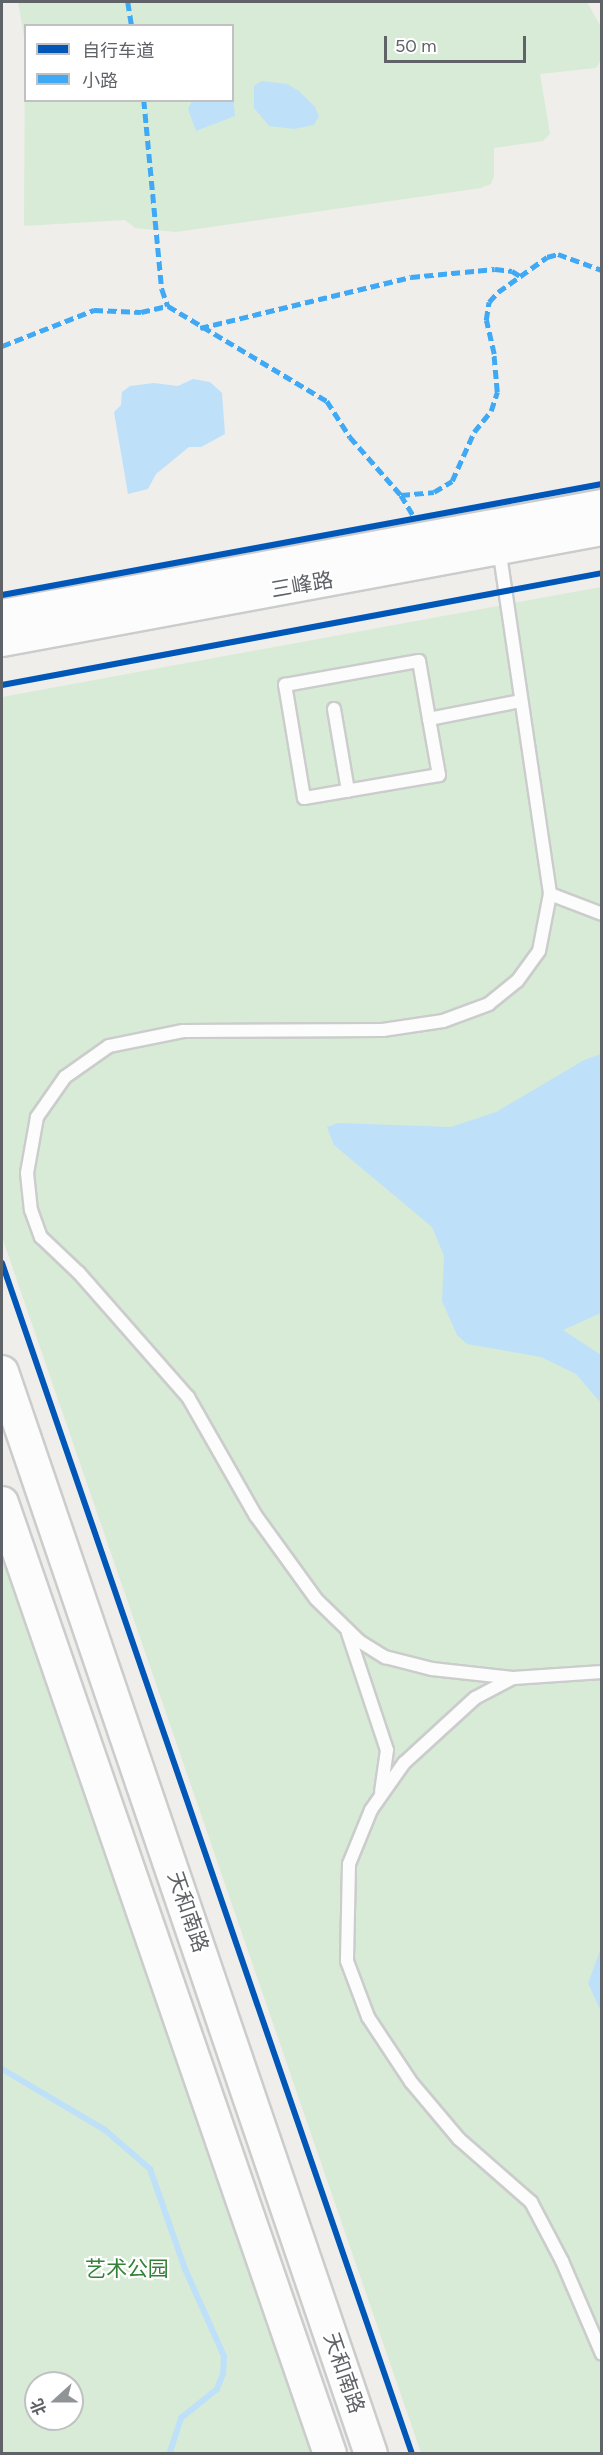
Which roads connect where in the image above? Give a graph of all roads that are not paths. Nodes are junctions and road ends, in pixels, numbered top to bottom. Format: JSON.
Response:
{"nodes":[{"id":1,"x":602,"y":506,"type":"edge"},
{"id":2,"x":602,"y":530,"type":"edge"},
{"id":3,"x":497,"y":537,"type":"junction"},
{"id":4,"x":2,"y":616,"type":"edge"},
{"id":5,"x":2,"y":640,"type":"edge"},
{"id":6,"x":521,"y":701,"type":"junction"},
{"id":7,"x":334,"y":709,"type":"dead end"},
{"id":8,"x":429,"y":718,"type":"junction"},
{"id":9,"x":348,"y":791,"type":"junction"},
{"id":10,"x":550,"y":894,"type":"junction"},
{"id":11,"x":602,"y":914,"type":"edge"},
{"id":12,"x":2,"y":1372,"type":"edge"},
{"id":13,"x":2,"y":1503,"type":"edge"},
{"id":14,"x":347,"y":1629,"type":"junction"},
{"id":15,"x":602,"y":1672,"type":"edge"},
{"id":16,"x":513,"y":1678,"type":"junction"},
{"id":17,"x":381,"y":1796,"type":"junction"},
{"id":18,"x":602,"y":2354,"type":"edge"},
{"id":19,"x":330,"y":2454,"type":"edge"},
{"id":20,"x":371,"y":2454,"type":"edge"}],
"edges":[{"from":1,"to":3,"type":"street","name":"三峰路"},
{"from":2,"to":3,"type":"street","name":"三峰路"},
{"from":3,"to":4,"type":"street","name":"三峰路"},
{"from":3,"to":5,"type":"street","name":"三峰路"},
{"from":3,"to":6,"type":"lane"},
{"from":6,"to":8,"type":"lane"},
{"from":6,"to":10,"type":"lane"},
{"from":7,"to":9,"type":"lane"},
{"from":8,"to":9,"type":"lane"},
{"from":8,"to":9,"type":"lane"},
{"from":10,"to":11,"type":"lane"},
{"from":10,"to":14,"type":"lane"},
{"from":12,"to":20,"type":"street","name":"天和南路"},
{"from":13,"to":19,"type":"street","name":"天和南路"},
{"from":14,"to":16,"type":"lane"},
{"from":14,"to":17,"type":"lane"},
{"from":15,"to":16,"type":"lane"},
{"from":16,"to":17,"type":"lane"},
{"from":17,"to":18,"type":"lane"}]}
